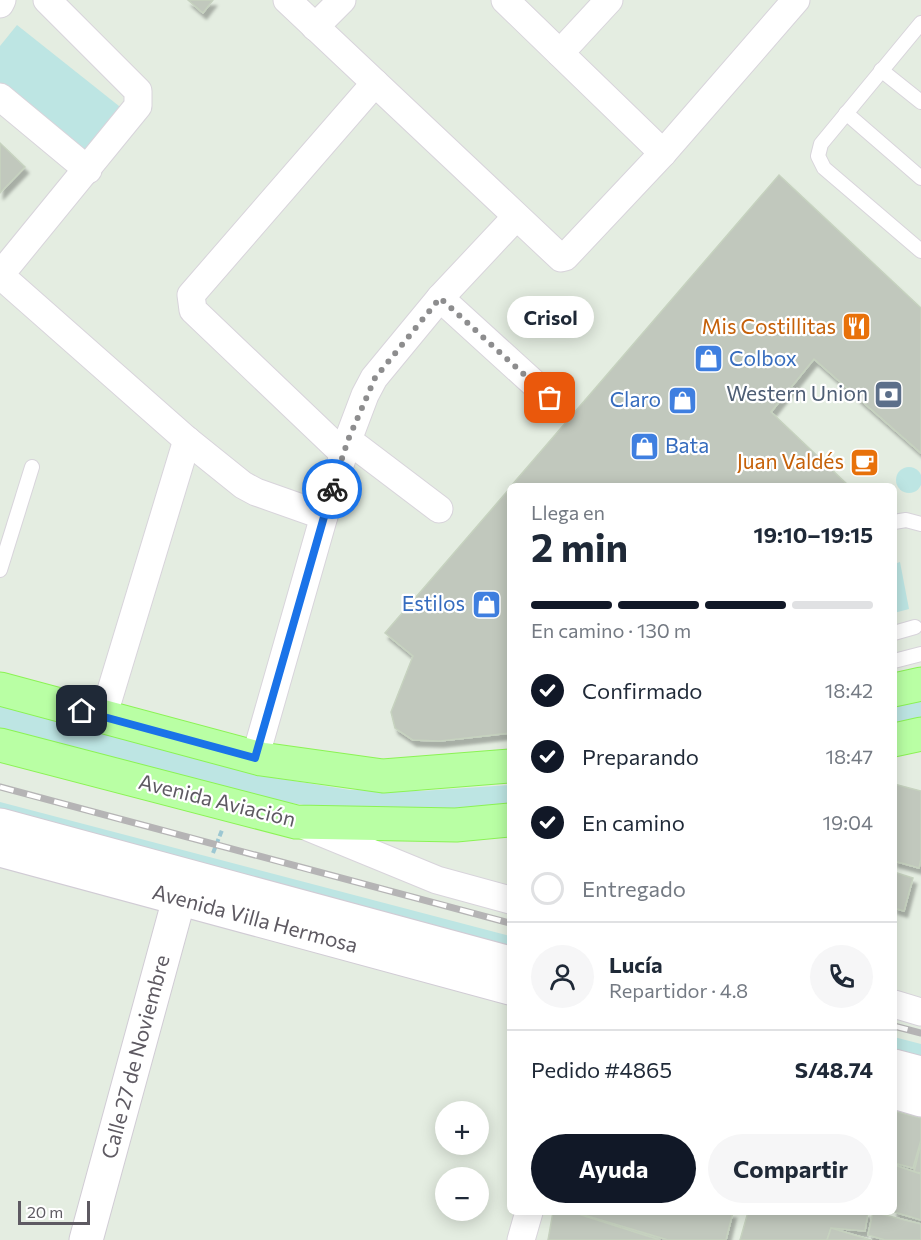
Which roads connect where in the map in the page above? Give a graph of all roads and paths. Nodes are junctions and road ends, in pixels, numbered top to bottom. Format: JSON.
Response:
{"nodes":[{"id":1,"x":2,"y":0,"type":"edge"},
{"id":2,"x":47,"y":0,"type":"edge"},
{"id":3,"x":287,"y":0,"type":"edge"},
{"id":4,"x":342,"y":0,"type":"edge"},
{"id":5,"x":504,"y":0,"type":"edge"},
{"id":6,"x":609,"y":0,"type":"edge"},
{"id":7,"x":796,"y":0,"type":"edge"},
{"id":8,"x":0,"y":4,"type":"edge"},
{"id":9,"x":921,"y":23,"type":"edge"},
{"id":10,"x":315,"y":27,"type":"junction"},
{"id":11,"x":560,"y":53,"type":"junction"},
{"id":12,"x":881,"y":70,"type":"junction"},
{"id":13,"x":375,"y":83,"type":"junction"},
{"id":14,"x":0,"y":97,"type":"edge"},
{"id":15,"x":920,"y":100,"type":"edge"},
{"id":16,"x":846,"y":113,"type":"junction"},
{"id":17,"x":663,"y":153,"type":"junction"},
{"id":18,"x":87,"y":170,"type":"junction"},
{"id":19,"x":921,"y":178,"type":"edge"},
{"id":20,"x":516,"y":217,"type":"junction"},
{"id":21,"x":921,"y":251,"type":"edge"},
{"id":22,"x":440,"y":298,"type":"junction"},
{"id":23,"x":550,"y":398,"type":"dead end"},
{"id":24,"x":187,"y":440,"type":"junction"},
{"id":25,"x":345,"y":447,"type":"junction"},
{"id":26,"x":32,"y":467,"type":"dead end"},
{"id":27,"x":439,"y":509,"type":"dead end"},
{"id":28,"x":324,"y":516,"type":"junction"},
{"id":29,"x":897,"y":522,"type":"edge"},
{"id":30,"x":921,"y":524,"type":"edge"},
{"id":31,"x":0,"y":570,"type":"edge"},
{"id":32,"x":915,"y":627,"type":"dead end"},
{"id":33,"x":897,"y":632,"type":"edge"},
{"id":34,"x":921,"y":654,"type":"edge"},
{"id":35,"x":897,"y":660,"type":"edge"},
{"id":36,"x":921,"y":684,"type":"edge"},
{"id":37,"x":0,"y":689,"type":"edge"},
{"id":38,"x":897,"y":689,"type":"edge"},
{"id":39,"x":103,"y":717,"type":"junction"},
{"id":40,"x":921,"y":734,"type":"edge"},
{"id":41,"x":897,"y":739,"type":"edge"},
{"id":42,"x":0,"y":745,"type":"edge"},
{"id":43,"x":255,"y":758,"type":"junction"},
{"id":44,"x":507,"y":766,"type":"edge"},
{"id":45,"x":507,"y":820,"type":"edge"},
{"id":46,"x":296,"y":822,"type":"junction"},
{"id":47,"x":0,"y":825,"type":"edge"},
{"id":48,"x":0,"y":850,"type":"edge"},
{"id":49,"x":182,"y":887,"type":"junction"},
{"id":50,"x":507,"y":899,"type":"edge"},
{"id":51,"x":507,"y":962,"type":"edge"},
{"id":52,"x":507,"y":987,"type":"edge"},
{"id":53,"x":897,"y":1005,"type":"edge"},
{"id":54,"x":921,"y":1012,"type":"edge"},
{"id":55,"x":897,"y":1067,"type":"edge"},
{"id":56,"x":921,"y":1073,"type":"edge"},
{"id":57,"x":897,"y":1093,"type":"edge"},
{"id":58,"x":921,"y":1100,"type":"edge"},
{"id":59,"x":528,"y":1215,"type":"edge"},
{"id":60,"x":86,"y":1240,"type":"edge"},
{"id":61,"x":521,"y":1240,"type":"edge"}],
"edges":[{"from":1,"to":8,"type":"street"},
{"from":2,"to":18,"type":"street"},
{"from":3,"to":10,"type":"street"},
{"from":4,"to":10,"type":"street"},
{"from":5,"to":11,"type":"street"},
{"from":6,"to":11,"type":"street"},
{"from":7,"to":17,"type":"street"},
{"from":9,"to":12,"type":"lane"},
{"from":10,"to":13,"type":"street"},
{"from":11,"to":17,"type":"street"},
{"from":12,"to":15,"type":"lane"},
{"from":12,"to":16,"type":"lane"},
{"from":13,"to":20,"type":"street"},
{"from":13,"to":25,"type":"street"},
{"from":14,"to":18,"type":"street"},
{"from":16,"to":19,"type":"lane"},
{"from":16,"to":21,"type":"lane"},
{"from":17,"to":20,"type":"street"},
{"from":18,"to":24,"type":"street"},
{"from":20,"to":22,"type":"street"},
{"from":22,"to":23,"type":"street"},
{"from":22,"to":25,"type":"street"},
{"from":24,"to":28,"type":"street"},
{"from":24,"to":39,"type":"street"},
{"from":25,"to":27,"type":"street"},
{"from":25,"to":28,"type":"street"},
{"from":26,"to":31,"type":"lane"},
{"from":28,"to":43,"type":"street"},
{"from":29,"to":30,"type":"lane"},
{"from":32,"to":33,"type":"lane"},
{"from":34,"to":35,"type":"lane"},
{"from":36,"to":38,"type":"main road"},
{"from":37,"to":39,"type":"main road"},
{"from":39,"to":43,"type":"main road"},
{"from":40,"to":41,"type":"main road"},
{"from":42,"to":46,"type":"main road","name":"Avenida Aviación"},
{"from":43,"to":44,"type":"main road"},
{"from":45,"to":46,"type":"main road","name":"Avenida Aviación"},
{"from":46,"to":50,"type":"street"},
{"from":47,"to":49,"type":"main road","name":"Avenida Villa Hermosa"},
{"from":48,"to":49,"type":"main road","name":"Avenida Villa Hermosa"},
{"from":49,"to":51,"type":"main road","name":"Avenida Villa Hermosa"},
{"from":49,"to":52,"type":"main road","name":"Avenida Villa Hermosa"},
{"from":49,"to":60,"type":"main road","name":"Calle 27 de Noviembre"},
{"from":53,"to":54,"type":"street"},
{"from":55,"to":56,"type":"main road"},
{"from":57,"to":58,"type":"main road"},
{"from":59,"to":61,"type":"street"}]}
